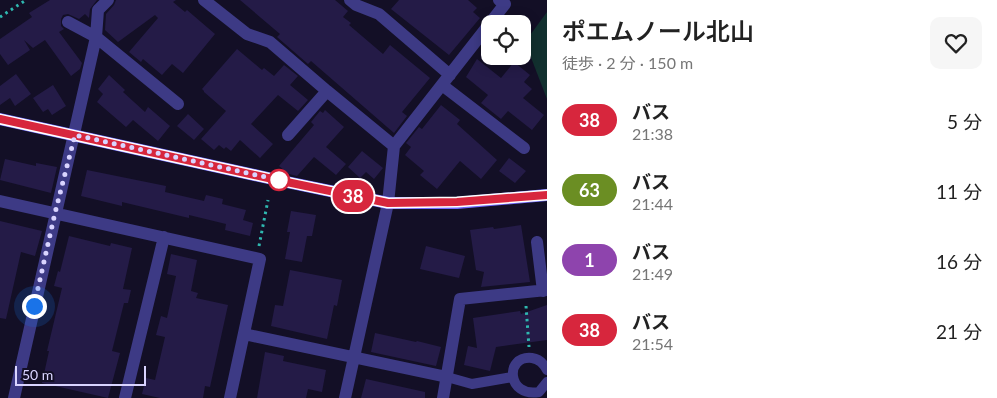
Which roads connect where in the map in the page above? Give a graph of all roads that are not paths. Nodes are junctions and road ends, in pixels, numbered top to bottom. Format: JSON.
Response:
{"nodes":[{"id":1,"x":108,"y":0,"type":"edge"},
{"id":2,"x":204,"y":0,"type":"edge"},
{"id":3,"x":350,"y":0,"type":"edge"},
{"id":4,"x":500,"y":0,"type":"edge"},
{"id":5,"x":68,"y":22,"type":"dead end"},
{"id":6,"x":96,"y":37,"type":"junction"},
{"id":7,"x":446,"y":80,"type":"junction"},
{"id":8,"x":327,"y":91,"type":"junction"},
{"id":9,"x":178,"y":104,"type":"dead end"},
{"id":10,"x":0,"y":118,"type":"edge"},
{"id":11,"x":75,"y":135,"type":"junction"},
{"id":12,"x":288,"y":135,"type":"dead end"},
{"id":13,"x":394,"y":146,"type":"junction"},
{"id":14,"x":524,"y":148,"type":"dead end"},
{"id":15,"x":547,"y":194,"type":"edge"},
{"id":16,"x":0,"y":201,"type":"edge"},
{"id":17,"x":388,"y":203,"type":"junction"},
{"id":18,"x":55,"y":213,"type":"junction"},
{"id":19,"x":164,"y":237,"type":"junction"},
{"id":20,"x":537,"y":242,"type":"dead end"},
{"id":21,"x":545,"y":290,"type":"edge"},
{"id":22,"x":244,"y":334,"type":"junction"},
{"id":23,"x":353,"y":358,"type":"junction"},
{"id":24,"x":547,"y":370,"type":"edge"},
{"id":25,"x":447,"y":377,"type":"junction"},
{"id":26,"x":512,"y":377,"type":"junction"},
{"id":27,"x":547,"y":382,"type":"edge"},
{"id":28,"x":14,"y":398,"type":"edge"},
{"id":29,"x":125,"y":398,"type":"edge"},
{"id":30,"x":230,"y":398,"type":"edge"},
{"id":31,"x":345,"y":398,"type":"edge"},
{"id":32,"x":443,"y":398,"type":"edge"}],
"edges":[{"from":1,"to":6,"type":"street"},
{"from":2,"to":8,"type":"street"},
{"from":3,"to":7,"type":"street"},
{"from":4,"to":7,"type":"street"},
{"from":5,"to":6,"type":"street"},
{"from":6,"to":9,"type":"street"},
{"from":6,"to":11,"type":"street"},
{"from":7,"to":13,"type":"street"},
{"from":7,"to":14,"type":"street"},
{"from":8,"to":12,"type":"street"},
{"from":8,"to":13,"type":"street"},
{"from":10,"to":11,"type":"street"},
{"from":11,"to":17,"type":"street"},
{"from":11,"to":18,"type":"street"},
{"from":13,"to":17,"type":"street"},
{"from":15,"to":17,"type":"street"},
{"from":16,"to":18,"type":"street"},
{"from":17,"to":23,"type":"street"},
{"from":18,"to":19,"type":"street"},
{"from":18,"to":28,"type":"street"},
{"from":19,"to":22,"type":"street"},
{"from":19,"to":29,"type":"street"},
{"from":20,"to":21,"type":"street"},
{"from":21,"to":25,"type":"street"},
{"from":22,"to":23,"type":"street"},
{"from":22,"to":30,"type":"street"},
{"from":23,"to":25,"type":"street"},
{"from":23,"to":31,"type":"street"},
{"from":24,"to":26,"type":"lane"},
{"from":25,"to":26,"type":"lane"},
{"from":25,"to":32,"type":"street"},
{"from":26,"to":27,"type":"lane"}]}
